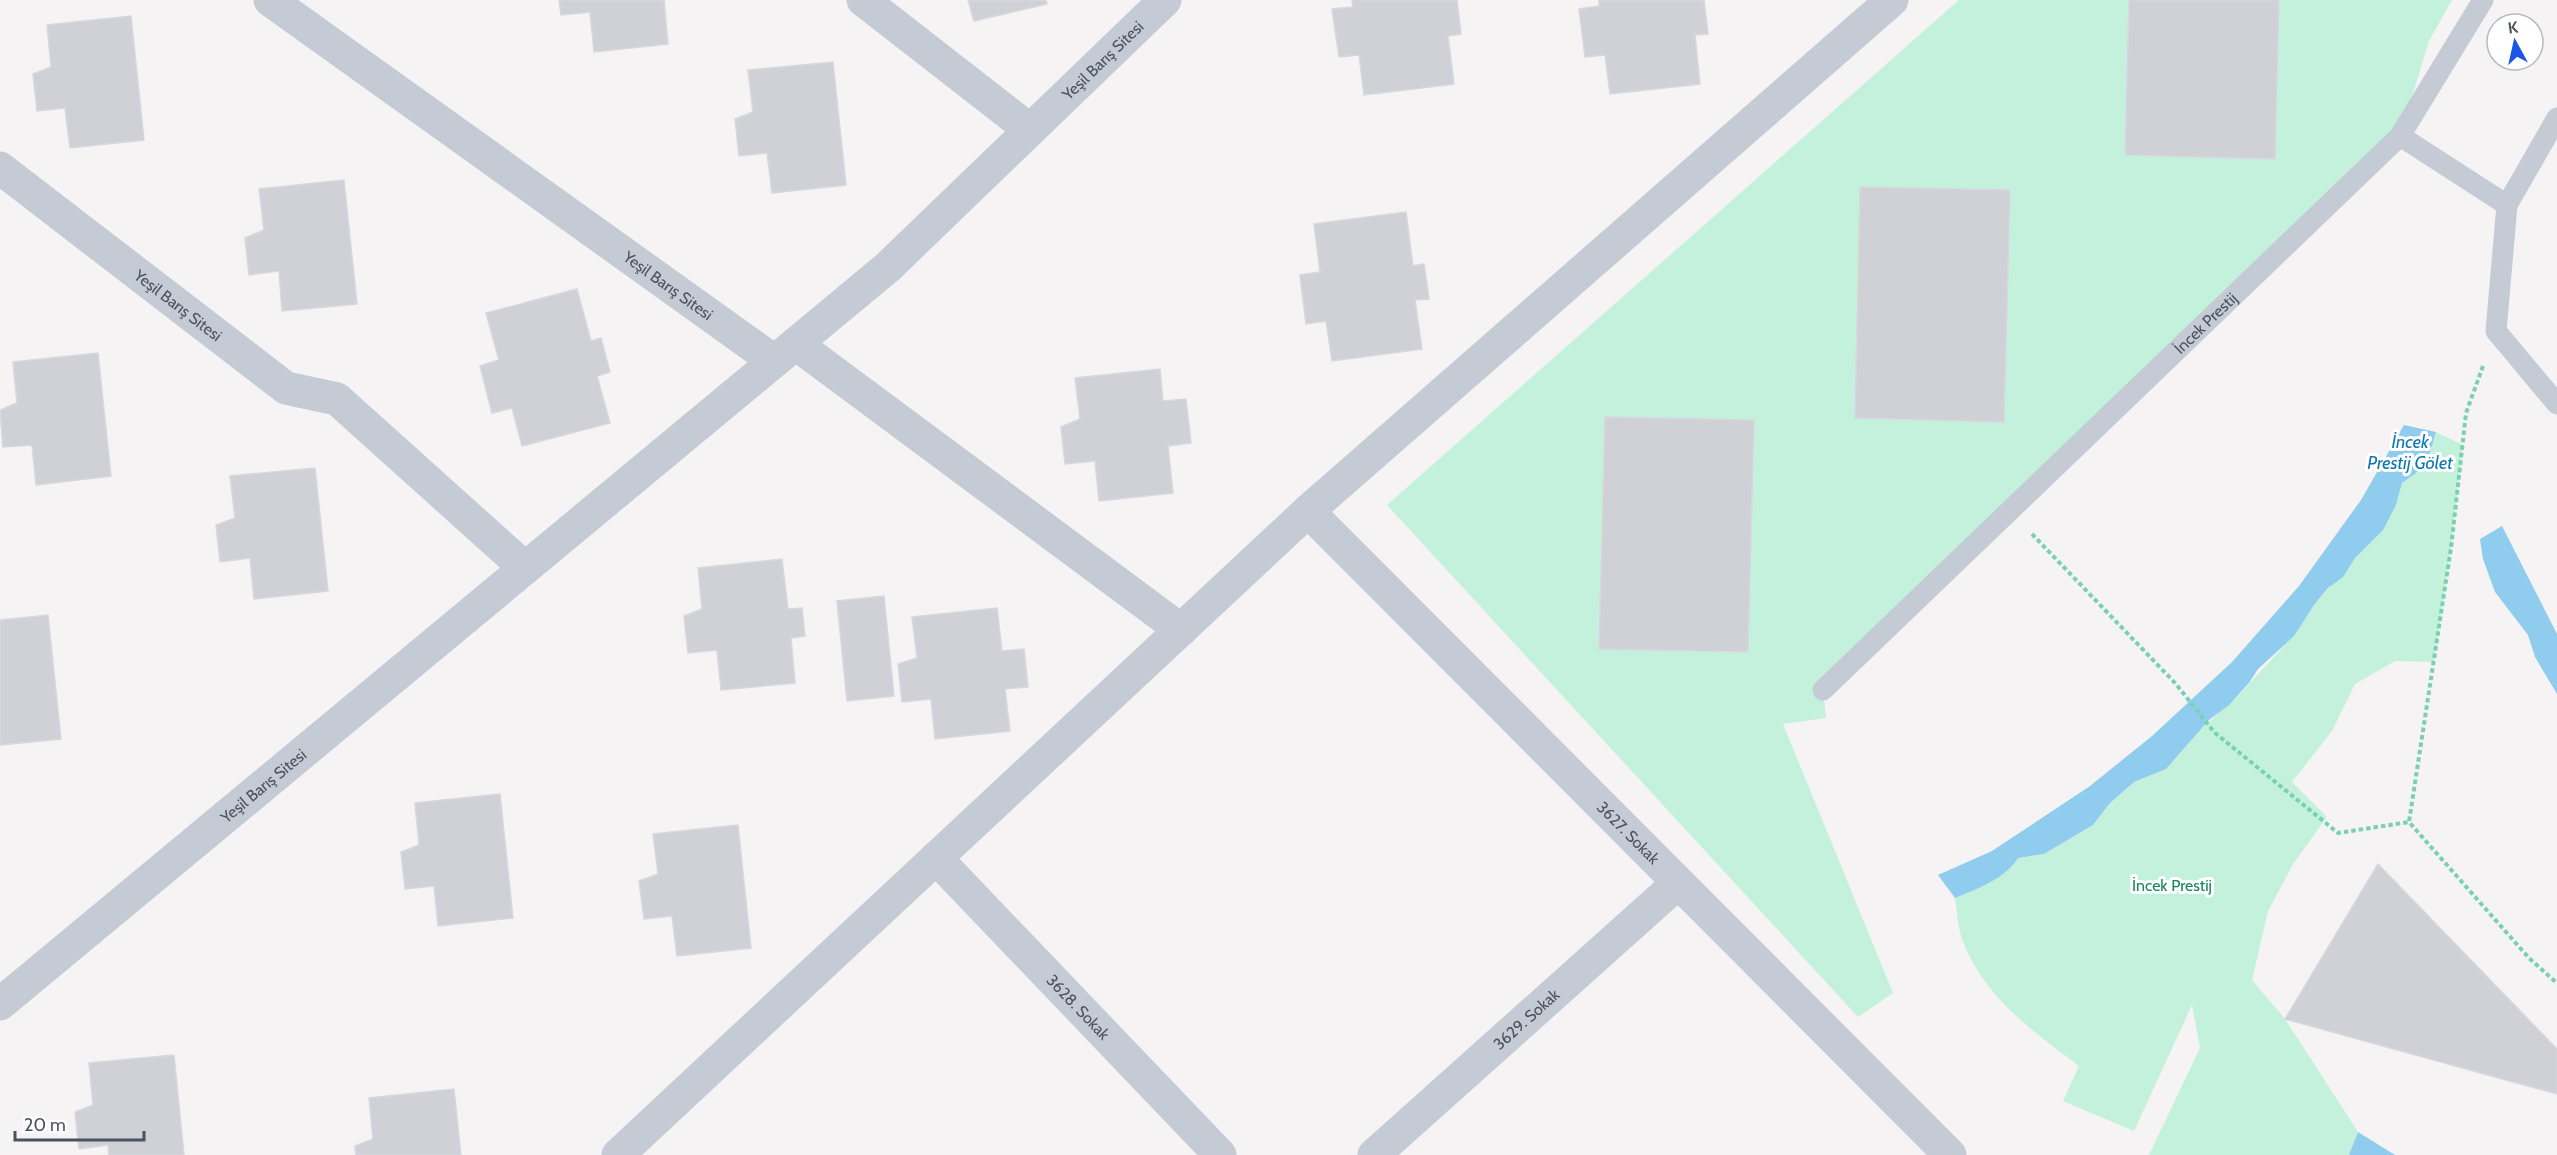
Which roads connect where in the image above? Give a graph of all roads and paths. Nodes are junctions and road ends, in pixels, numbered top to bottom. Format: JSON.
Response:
{"nodes":[{"id":1,"x":270,"y":0,"type":"edge"},
{"id":2,"x":863,"y":0,"type":"edge"},
{"id":3,"x":1165,"y":0,"type":"edge"},
{"id":4,"x":1892,"y":0,"type":"edge"},
{"id":5,"x":2482,"y":0,"type":"edge"},
{"id":6,"x":2557,"y":118,"type":"edge"},
{"id":7,"x":1030,"y":130,"type":"junction"},
{"id":8,"x":2400,"y":136,"type":"junction"},
{"id":9,"x":0,"y":168,"type":"edge"},
{"id":10,"x":2507,"y":205,"type":"junction"},
{"id":11,"x":2496,"y":331,"type":"junction"},
{"id":12,"x":785,"y":353,"type":"junction"},
{"id":13,"x":2557,"y":404,"type":"edge"},
{"id":14,"x":1308,"y":511,"type":"junction"},
{"id":15,"x":2010,"y":511,"type":"junction"},
{"id":16,"x":525,"y":568,"type":"junction"},
{"id":17,"x":1181,"y":630,"type":"junction"},
{"id":18,"x":1823,"y":690,"type":"dead end"},
{"id":19,"x":2409,"y":822,"type":"junction"},
{"id":20,"x":936,"y":858,"type":"junction"},
{"id":21,"x":1678,"y":883,"type":"junction"},
{"id":22,"x":2557,"y":983,"type":"edge"},
{"id":23,"x":0,"y":1004,"type":"edge"},
{"id":24,"x":618,"y":1155,"type":"edge"},
{"id":25,"x":1220,"y":1155,"type":"edge"},
{"id":26,"x":1374,"y":1155,"type":"edge"},
{"id":27,"x":1950,"y":1155,"type":"edge"}],
"edges":[{"from":1,"to":12,"type":"street","name":"Yeşil Barış Sitesi"},
{"from":2,"to":7,"type":"street"},
{"from":3,"to":7,"type":"street","name":"Yeşil Barış Sitesi"},
{"from":4,"to":14,"type":"street"},
{"from":5,"to":8,"type":"lane","name":"İncek Prestij"},
{"from":6,"to":10,"type":"lane"},
{"from":7,"to":12,"type":"street","name":"Yeşil Barış Sitesi"},
{"from":8,"to":10,"type":"lane"},
{"from":8,"to":15,"type":"lane","name":"İncek Prestij"},
{"from":9,"to":16,"type":"street","name":"Yeşil Barış Sitesi"},
{"from":10,"to":11,"type":"lane"},
{"from":11,"to":13,"type":"lane"},
{"from":11,"to":19,"type":"path"},
{"from":12,"to":16,"type":"street","name":"Yeşil Barış Sitesi"},
{"from":12,"to":17,"type":"street"},
{"from":14,"to":17,"type":"street"},
{"from":14,"to":21,"type":"street","name":"3627. Sokak"},
{"from":15,"to":18,"type":"lane","name":"İncek Prestij"},
{"from":15,"to":19,"type":"path"},
{"from":16,"to":23,"type":"street","name":"Yeşil Barış Sitesi"},
{"from":17,"to":20,"type":"street"},
{"from":19,"to":22,"type":"path"},
{"from":20,"to":24,"type":"street"},
{"from":20,"to":25,"type":"street","name":"3628. Sokak"},
{"from":21,"to":26,"type":"street","name":"3629. Sokak"},
{"from":21,"to":27,"type":"street","name":"3627. Sokak"}]}
